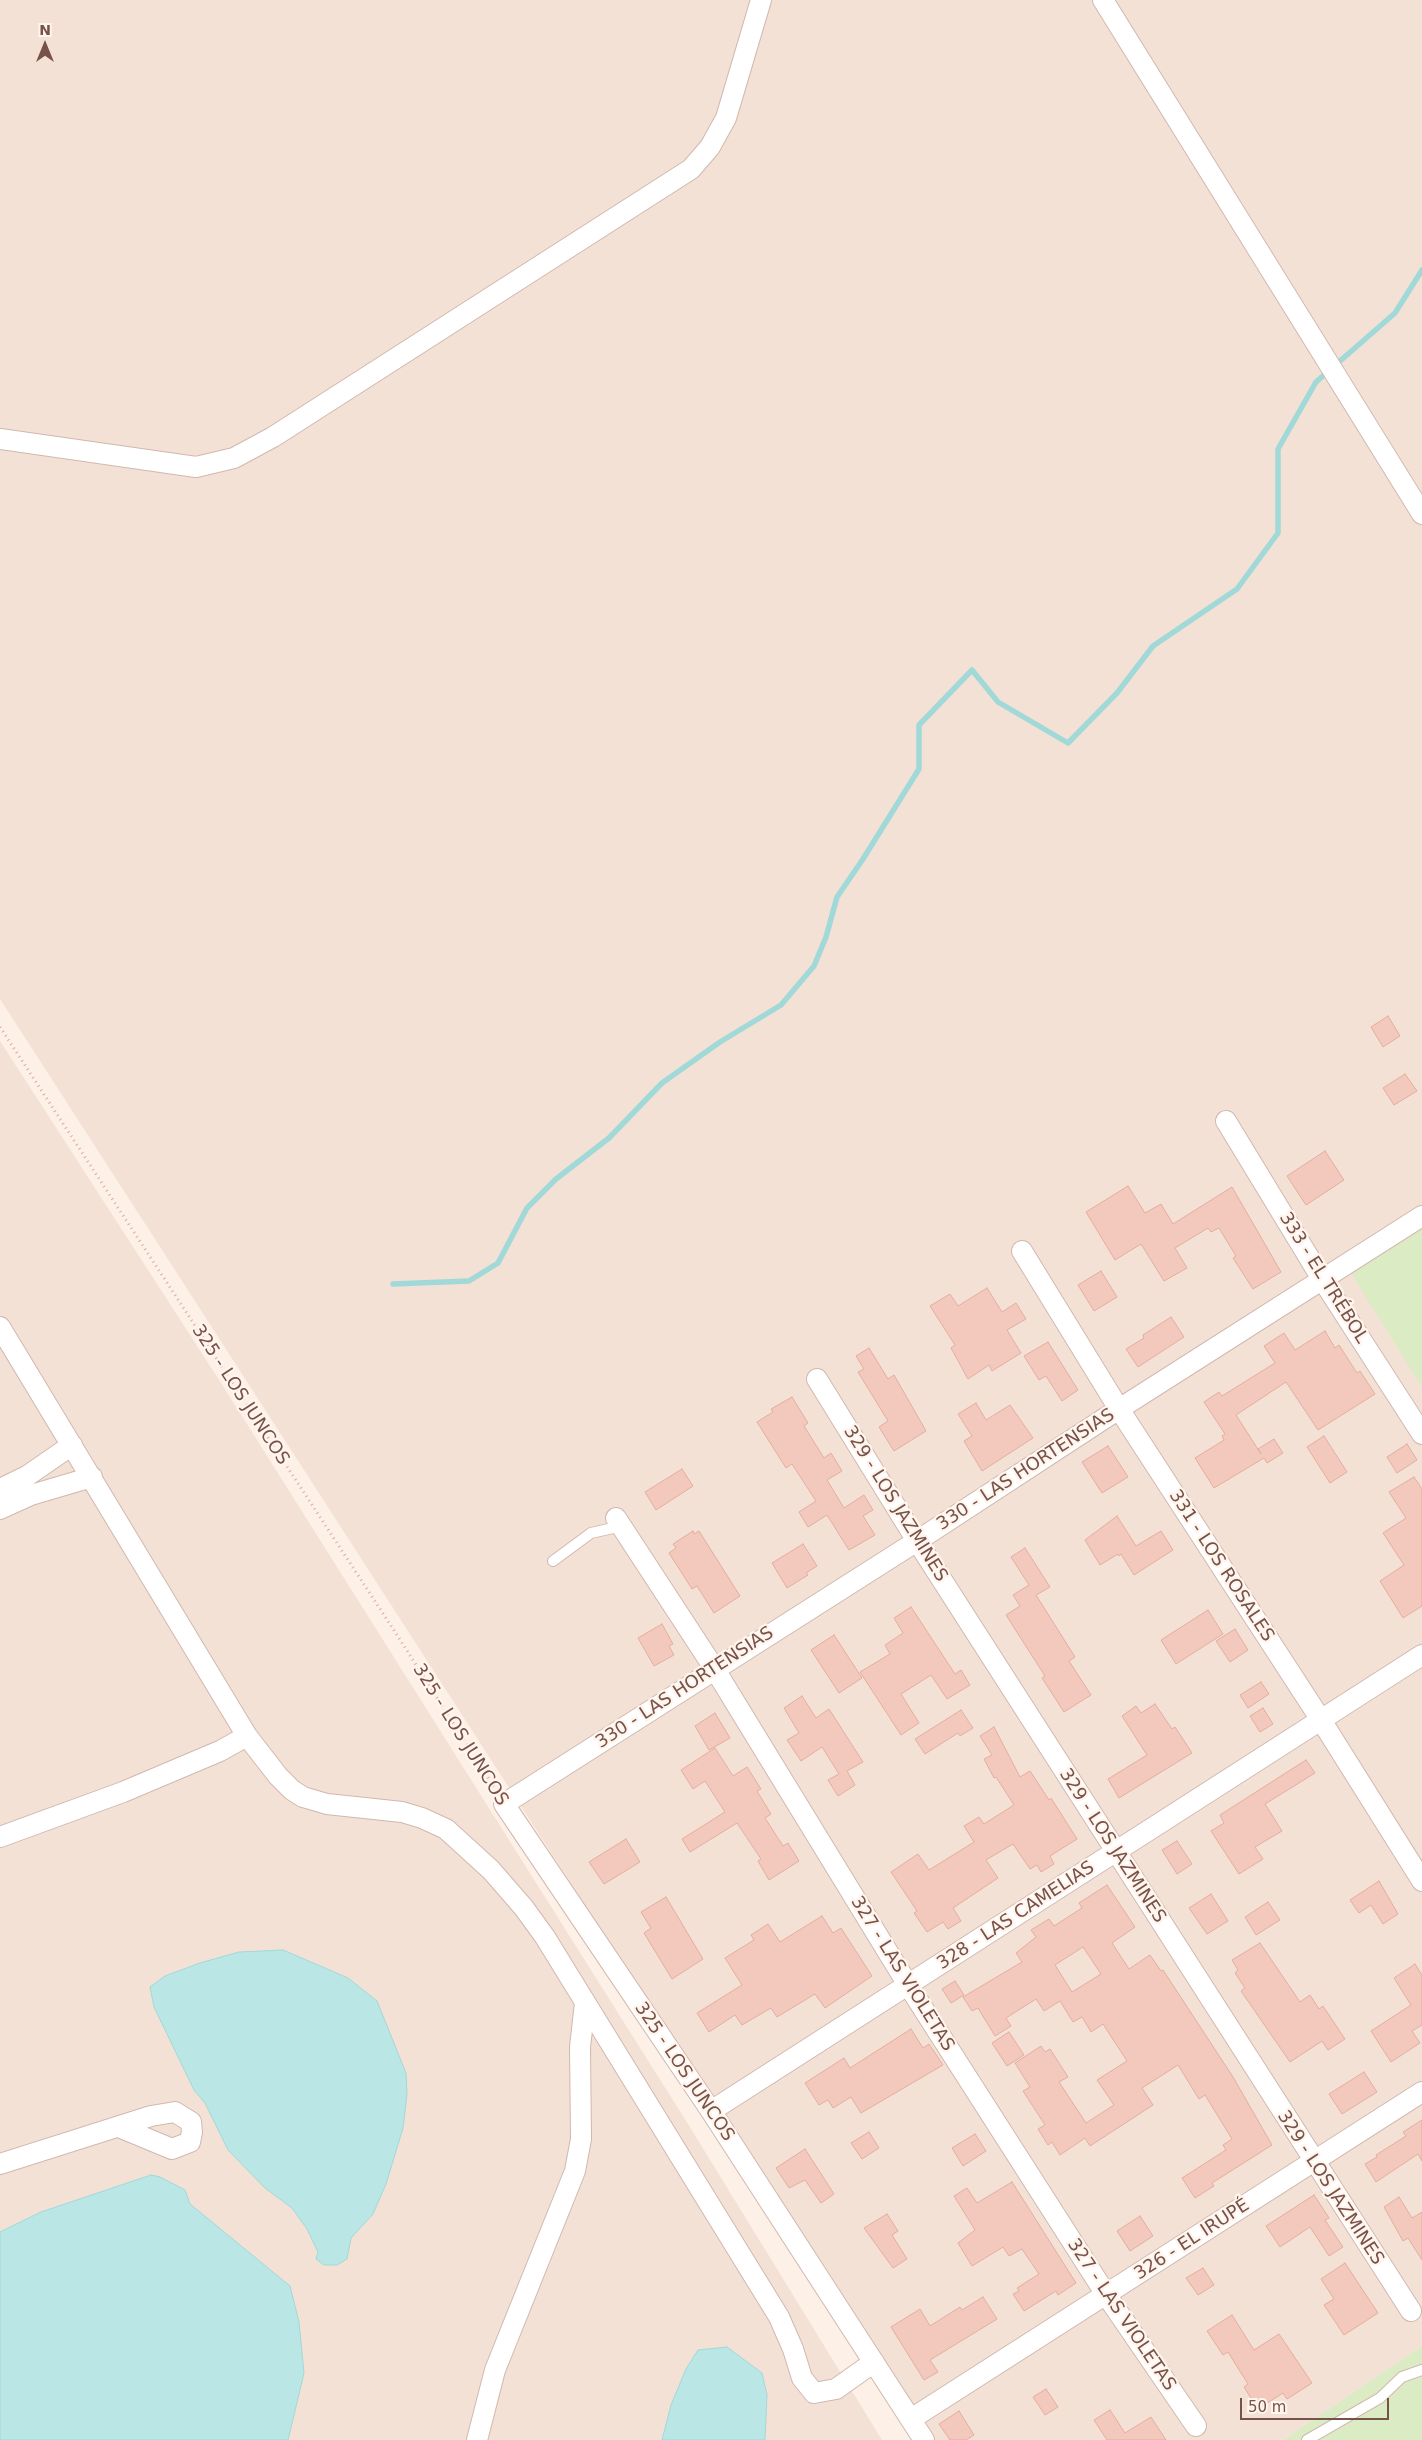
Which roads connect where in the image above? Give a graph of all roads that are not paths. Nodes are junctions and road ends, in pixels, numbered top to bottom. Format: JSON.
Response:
{"nodes":[{"id":1,"x":761,"y":0,"type":"edge"},
{"id":2,"x":1103,"y":0,"type":"edge"},
{"id":3,"x":0,"y":438,"type":"edge"},
{"id":4,"x":1422,"y":514,"type":"edge"},
{"id":5,"x":1226,"y":1121,"type":"dead end"},
{"id":6,"x":1422,"y":1216,"type":"edge"},
{"id":7,"x":1022,"y":1252,"type":"dead end"},
{"id":8,"x":1322,"y":1279,"type":"junction"},
{"id":9,"x":0,"y":1327,"type":"edge"},
{"id":10,"x":817,"y":1379,"type":"dead end"},
{"id":11,"x":1119,"y":1409,"type":"junction"},
{"id":12,"x":1422,"y":1434,"type":"edge"},
{"id":13,"x":72,"y":1445,"type":"junction"},
{"id":14,"x":92,"y":1477,"type":"junction"},
{"id":15,"x":0,"y":1489,"type":"edge"},
{"id":16,"x":0,"y":1510,"type":"edge"},
{"id":17,"x":619,"y":1522,"type":"joint"},
{"id":18,"x":917,"y":1541,"type":"junction"},
{"id":19,"x":553,"y":1561,"type":"dead end"},
{"id":20,"x":1422,"y":1655,"type":"edge"},
{"id":21,"x":714,"y":1668,"type":"junction"},
{"id":22,"x":1321,"y":1720,"type":"junction"},
{"id":23,"x":247,"y":1736,"type":"junction"},
{"id":24,"x":504,"y":1804,"type":"joint"},
{"id":25,"x":0,"y":1837,"type":"edge"},
{"id":26,"x":1116,"y":1852,"type":"junction"},
{"id":27,"x":1422,"y":1881,"type":"edge"},
{"id":28,"x":908,"y":1985,"type":"junction"},
{"id":29,"x":585,"y":2002,"type":"junction"},
{"id":30,"x":1422,"y":2092,"type":"edge"},
{"id":31,"x":711,"y":2111,"type":"junction"},
{"id":32,"x":120,"y":2127,"type":"dead end"},
{"id":33,"x":1313,"y":2162,"type":"junction"},
{"id":34,"x":0,"y":2164,"type":"edge"},
{"id":35,"x":1107,"y":2296,"type":"junction"},
{"id":36,"x":1411,"y":2311,"type":"dead end"},
{"id":37,"x":874,"y":2362,"type":"junction"},
{"id":38,"x":1422,"y":2370,"type":"edge"},
{"id":39,"x":911,"y":2419,"type":"junction"},
{"id":40,"x":1196,"y":2426,"type":"dead end"},
{"id":41,"x":477,"y":2440,"type":"edge"},
{"id":42,"x":924,"y":2440,"type":"edge"},
{"id":43,"x":1307,"y":2440,"type":"edge"}],
"edges":[{"from":1,"to":3,"type":"street"},
{"from":2,"to":4,"type":"street"},
{"from":5,"to":8,"type":"street","name":"333 - EL TRÉBOL"},
{"from":6,"to":8,"type":"street","name":"330 - LAS HORTENSIAS"},
{"from":7,"to":11,"type":"street","name":"331 - LOS ROSALES"},
{"from":8,"to":11,"type":"street","name":"330 - LAS HORTENSIAS"},
{"from":8,"to":12,"type":"street","name":"333 - EL TRÉBOL"},
{"from":9,"to":13,"type":"street"},
{"from":10,"to":18,"type":"street","name":"329 - LOS JAZMINES"},
{"from":11,"to":18,"type":"street","name":"330 - LAS HORTENSIAS"},
{"from":11,"to":22,"type":"street","name":"331 - LOS ROSALES"},
{"from":13,"to":14,"type":"street"},
{"from":13,"to":15,"type":"street"},
{"from":14,"to":16,"type":"street"},
{"from":14,"to":23,"type":"street"},
{"from":17,"to":19,"type":"lane"},
{"from":17,"to":21,"type":"street","name":"327 - LAS VIOLETAS"},
{"from":18,"to":21,"type":"street","name":"330 - LAS HORTENSIAS"},
{"from":18,"to":26,"type":"street","name":"329 - LOS JAZMINES"},
{"from":20,"to":22,"type":"street","name":"328 - LAS CAMELIAS"},
{"from":21,"to":24,"type":"street","name":"330 - LAS HORTENSIAS"},
{"from":21,"to":28,"type":"street","name":"327 - LAS VIOLETAS"},
{"from":22,"to":26,"type":"street","name":"328 - LAS CAMELIAS"},
{"from":22,"to":27,"type":"street","name":"331 - LOS ROSALES"},
{"from":23,"to":25,"type":"street"},
{"from":23,"to":29,"type":"street"},
{"from":24,"to":31,"type":"street","name":"325 - LOS JUNCOS"},
{"from":26,"to":28,"type":"street","name":"328 - LAS CAMELIAS"},
{"from":26,"to":33,"type":"street","name":"329 - LOS JAZMINES"},
{"from":28,"to":31,"type":"street","name":"328 - LAS CAMELIAS"},
{"from":28,"to":35,"type":"street","name":"327 - LAS VIOLETAS"},
{"from":29,"to":37,"type":"street"},
{"from":29,"to":41,"type":"street"},
{"from":30,"to":33,"type":"street","name":"326 - EL IRUPÉ"},
{"from":31,"to":37,"type":"street","name":"325 - LOS JUNCOS"},
{"from":32,"to":34,"type":"street"},
{"from":33,"to":35,"type":"street","name":"326 - EL IRUPÉ"},
{"from":33,"to":36,"type":"street","name":"329 - LOS JAZMINES"},
{"from":35,"to":39,"type":"street","name":"326 - EL IRUPÉ"},
{"from":35,"to":40,"type":"street","name":"327 - LAS VIOLETAS"},
{"from":37,"to":39,"type":"street","name":"325 - LOS JUNCOS"},
{"from":38,"to":43,"type":"lane"},
{"from":39,"to":42,"type":"street","name":"325 - LOS JUNCOS"}]}
